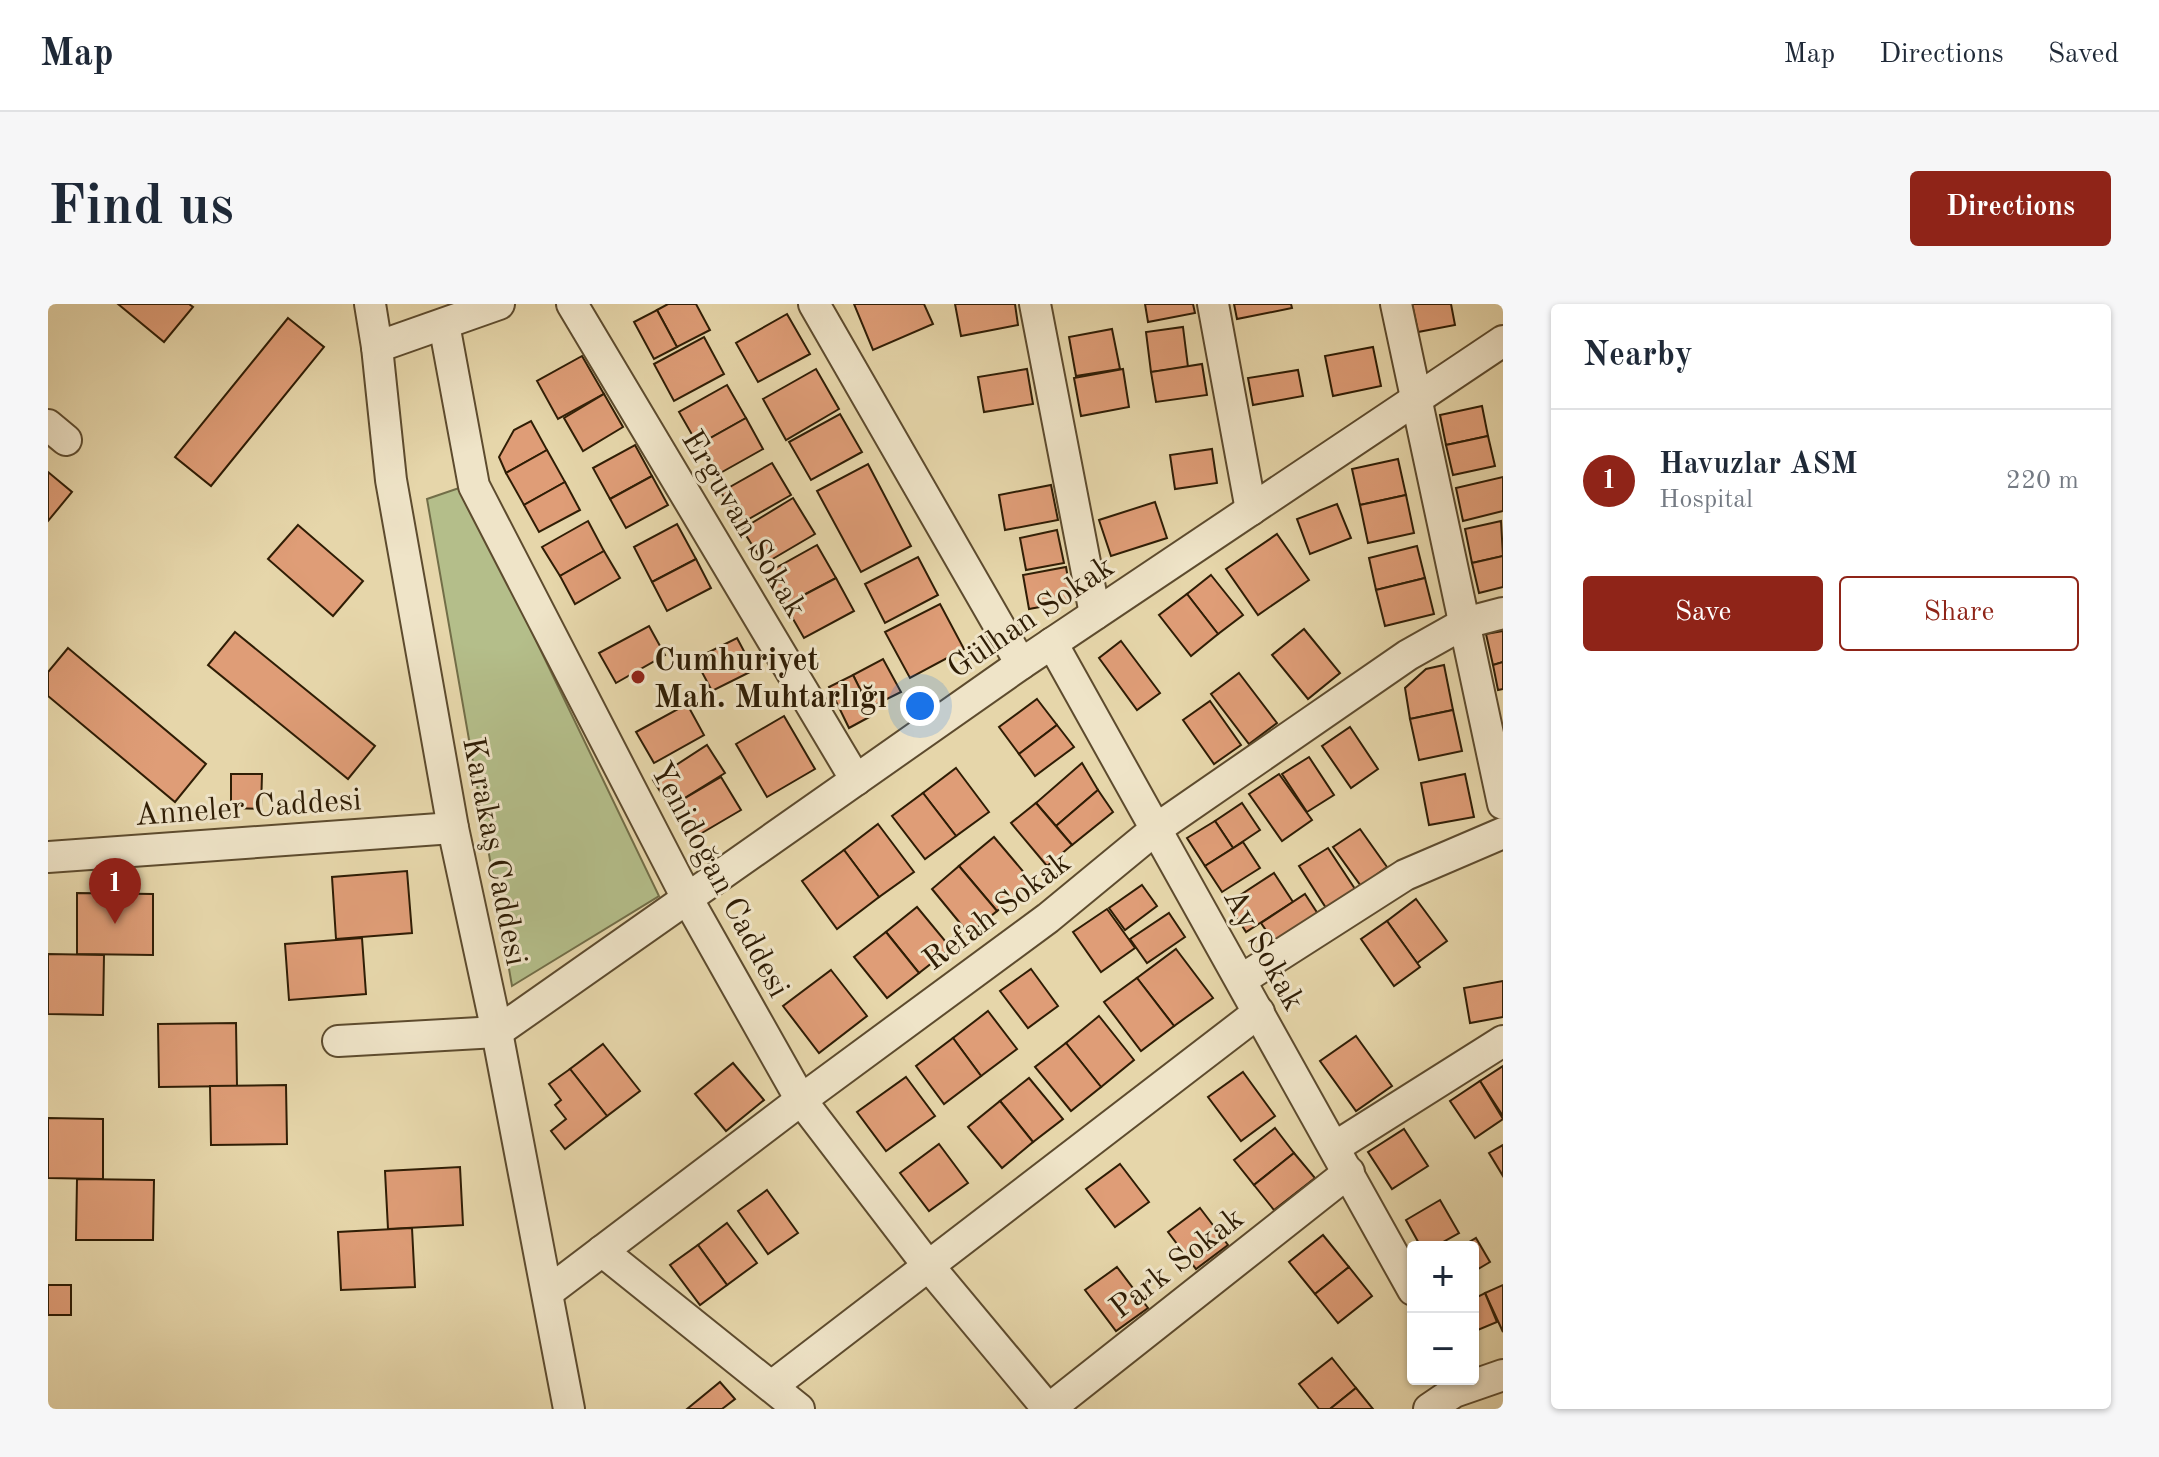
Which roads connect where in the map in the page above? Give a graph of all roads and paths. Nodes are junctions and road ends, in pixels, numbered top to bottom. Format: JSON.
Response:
{"nodes":[{"id":1,"x":370,"y":304,"type":"edge"},
{"id":2,"x":499,"y":304,"type":"edge"},
{"id":3,"x":572,"y":304,"type":"edge"},
{"id":4,"x":814,"y":304,"type":"edge"},
{"id":5,"x":1035,"y":304,"type":"edge"},
{"id":6,"x":1213,"y":304,"type":"edge"},
{"id":7,"x":1396,"y":304,"type":"edge"},
{"id":8,"x":444,"y":324,"type":"junction"},
{"id":9,"x":1503,"y":341,"type":"edge"},
{"id":10,"x":377,"y":347,"type":"junction"},
{"id":11,"x":1418,"y":398,"type":"junction"},
{"id":12,"x":1251,"y":510,"type":"junction"},
{"id":13,"x":1503,"y":613,"type":"edge"},
{"id":14,"x":1095,"y":614,"type":"junction"},
{"id":15,"x":1465,"y":623,"type":"junction"},
{"id":16,"x":1052,"y":643,"type":"junction"},
{"id":17,"x":1021,"y":664,"type":"junction"},
{"id":18,"x":856,"y":780,"type":"junction"},
{"id":19,"x":1503,"y":804,"type":"edge"},
{"id":20,"x":453,"y":828,"type":"junction"},
{"id":21,"x":1156,"y":829,"type":"junction"},
{"id":22,"x":1503,"y":833,"type":"edge"},
{"id":23,"x":48,"y":857,"type":"edge"},
{"id":24,"x":687,"y":898,"type":"junction"},
{"id":25,"x":1241,"y":980,"type":"junction"},
{"id":26,"x":1259,"y":1012,"type":"junction"},
{"id":27,"x":497,"y":1032,"type":"junction"},
{"id":28,"x":338,"y":1041,"type":"dead end"},
{"id":29,"x":1503,"y":1041,"type":"edge"},
{"id":30,"x":801,"y":1100,"type":"junction"},
{"id":31,"x":1342,"y":1160,"type":"junction"},
{"id":32,"x":602,"y":1251,"type":"junction"},
{"id":33,"x":927,"y":1265,"type":"junction"},
{"id":34,"x":1407,"y":1279,"type":"edge"},
{"id":35,"x":548,"y":1292,"type":"junction"},
{"id":36,"x":1503,"y":1375,"type":"edge"},
{"id":37,"x":1479,"y":1380,"type":"edge"},
{"id":38,"x":1452,"y":1385,"type":"edge"},
{"id":39,"x":772,"y":1386,"type":"junction"},
{"id":40,"x":569,"y":1409,"type":"edge"},
{"id":41,"x":799,"y":1409,"type":"edge"},
{"id":42,"x":1048,"y":1409,"type":"edge"},
{"id":43,"x":1429,"y":1409,"type":"edge"}],
"edges":[{"from":1,"to":10,"type":"street","name":"Karakaş Caddesi"},
{"from":2,"to":8,"type":"street"},
{"from":3,"to":18,"type":"street","name":"Erguvan Sokak"},
{"from":4,"to":17,"type":"street"},
{"from":5,"to":14,"type":"street"},
{"from":6,"to":12,"type":"street"},
{"from":7,"to":11,"type":"street"},
{"from":8,"to":10,"type":"street"},
{"from":8,"to":24,"type":"street","name":"Yenidoğan Caddesi"},
{"from":9,"to":11,"type":"street","name":"Gülhan Sokak"},
{"from":10,"to":20,"type":"street","name":"Karakaş Caddesi"},
{"from":11,"to":12,"type":"street","name":"Gülhan Sokak"},
{"from":11,"to":15,"type":"street"},
{"from":12,"to":14,"type":"street","name":"Gülhan Sokak"},
{"from":13,"to":15,"type":"street","name":"Refah Sokak"},
{"from":14,"to":16,"type":"street","name":"Gülhan Sokak"},
{"from":15,"to":19,"type":"street"},
{"from":15,"to":21,"type":"street","name":"Refah Sokak"},
{"from":16,"to":17,"type":"street","name":"Gülhan Sokak"},
{"from":16,"to":21,"type":"street","name":"Ay Sokak"},
{"from":17,"to":18,"type":"street","name":"Gülhan Sokak"},
{"from":18,"to":24,"type":"street","name":"Gülhan Sokak"},
{"from":20,"to":23,"type":"street","name":"Anneler Caddesi"},
{"from":20,"to":27,"type":"street","name":"Karakaş Caddesi"},
{"from":21,"to":25,"type":"street","name":"Ay Sokak"},
{"from":21,"to":30,"type":"street","name":"Refah Sokak"},
{"from":22,"to":25,"type":"street"},
{"from":24,"to":27,"type":"street","name":"Gülhan Sokak"},
{"from":24,"to":30,"type":"street","name":"Yenidoğan Caddesi"},
{"from":25,"to":26,"type":"street","name":"Ay Sokak"},
{"from":26,"to":31,"type":"street","name":"Ay Sokak"},
{"from":26,"to":33,"type":"street"},
{"from":27,"to":28,"type":"street"},
{"from":27,"to":35,"type":"street","name":"Karakaş Caddesi"},
{"from":29,"to":31,"type":"street","name":"Park Sokak"},
{"from":30,"to":32,"type":"street","name":"Refah Sokak"},
{"from":30,"to":33,"type":"street","name":"Yenidoğan Caddesi"},
{"from":31,"to":34,"type":"street","name":"Ay Sokak"},
{"from":31,"to":42,"type":"street","name":"Park Sokak"},
{"from":32,"to":35,"type":"street","name":"Refah Sokak"},
{"from":32,"to":39,"type":"street"},
{"from":33,"to":39,"type":"street"},
{"from":33,"to":42,"type":"street","name":"Yenidoğan Caddesi"},
{"from":35,"to":40,"type":"street","name":"Karakaş Caddesi"},
{"from":36,"to":37,"type":"street"},
{"from":38,"to":43,"type":"street"},
{"from":39,"to":41,"type":"street"}]}
